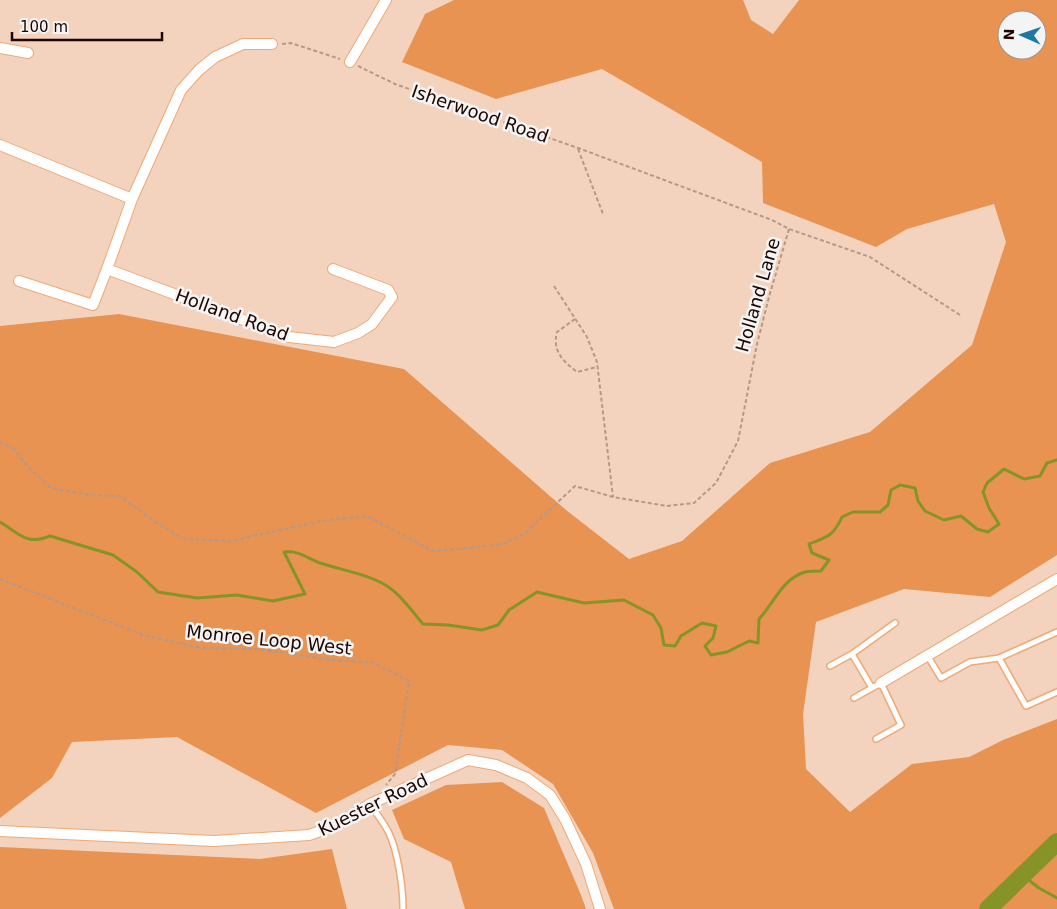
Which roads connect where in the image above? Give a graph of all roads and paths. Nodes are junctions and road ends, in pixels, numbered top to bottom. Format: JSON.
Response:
{"nodes":[{"id":1,"x":387,"y":0,"type":"edge"},
{"id":2,"x":272,"y":44,"type":"joint"},
{"id":3,"x":0,"y":48,"type":"edge"},
{"id":4,"x":28,"y":54,"type":"dead end"},
{"id":5,"x":350,"y":62,"type":"junction"},
{"id":6,"x":0,"y":145,"type":"edge"},
{"id":7,"x":578,"y":148,"type":"junction"},
{"id":8,"x":132,"y":199,"type":"junction"},
{"id":9,"x":602,"y":214,"type":"dead end"},
{"id":10,"x":789,"y":230,"type":"junction"},
{"id":11,"x":107,"y":269,"type":"junction"},
{"id":12,"x":333,"y":269,"type":"dead end"},
{"id":13,"x":19,"y":281,"type":"dead end"},
{"id":14,"x":554,"y":286,"type":"dead end"},
{"id":15,"x":960,"y":315,"type":"dead end"},
{"id":16,"x":575,"y":319,"type":"junction"},
{"id":17,"x":597,"y":367,"type":"junction"},
{"id":18,"x":0,"y":442,"type":"edge"},
{"id":19,"x":613,"y":497,"type":"junction"},
{"id":20,"x":0,"y":579,"type":"edge"},
{"id":21,"x":1057,"y":579,"type":"edge"},
{"id":22,"x":895,"y":623,"type":"dead end"},
{"id":23,"x":1057,"y":632,"type":"edge"},
{"id":24,"x":852,"y":654,"type":"junction"},
{"id":25,"x":927,"y":655,"type":"junction"},
{"id":26,"x":999,"y":658,"type":"junction"},
{"id":27,"x":830,"y":666,"type":"dead end"},
{"id":28,"x":876,"y":686,"type":"junction"},
{"id":29,"x":1057,"y":692,"type":"edge"},
{"id":30,"x":854,"y":698,"type":"dead end"},
{"id":31,"x":876,"y":738,"type":"dead end"},
{"id":32,"x":382,"y":789,"type":"dead end"},
{"id":33,"x":370,"y":804,"type":"junction"},
{"id":34,"x":0,"y":831,"type":"edge"},
{"id":35,"x":403,"y":909,"type":"edge"},
{"id":36,"x":600,"y":909,"type":"edge"}],
"edges":[{"from":1,"to":5,"type":"street"},
{"from":2,"to":5,"type":"path","name":"Isherwood Road"},
{"from":2,"to":8,"type":"street"},
{"from":3,"to":4,"type":"street"},
{"from":5,"to":7,"type":"path","name":"Isherwood Road"},
{"from":6,"to":8,"type":"street"},
{"from":7,"to":9,"type":"path"},
{"from":7,"to":10,"type":"path","name":"Isherwood Road"},
{"from":8,"to":11,"type":"street"},
{"from":10,"to":15,"type":"path","name":"Isherwood Road"},
{"from":10,"to":19,"type":"path","name":"Holland Lane"},
{"from":11,"to":12,"type":"street","name":"Holland Road"},
{"from":11,"to":13,"type":"street"},
{"from":14,"to":16,"type":"path"},
{"from":16,"to":17,"type":"path"},
{"from":16,"to":17,"type":"path"},
{"from":17,"to":19,"type":"path"},
{"from":18,"to":19,"type":"path","name":"Holland Lane"},
{"from":20,"to":32,"type":"path","name":"Monroe Loop West"},
{"from":21,"to":25,"type":"street"},
{"from":22,"to":24,"type":"lane"},
{"from":23,"to":26,"type":"lane"},
{"from":24,"to":27,"type":"lane"},
{"from":24,"to":28,"type":"lane"},
{"from":25,"to":26,"type":"lane"},
{"from":25,"to":28,"type":"street"},
{"from":26,"to":29,"type":"lane"},
{"from":28,"to":30,"type":"lane"},
{"from":28,"to":31,"type":"lane"},
{"from":33,"to":34,"type":"street","name":"Kuester Road"},
{"from":33,"to":35,"type":"lane"},
{"from":33,"to":36,"type":"street","name":"Kuester Road"}]}
